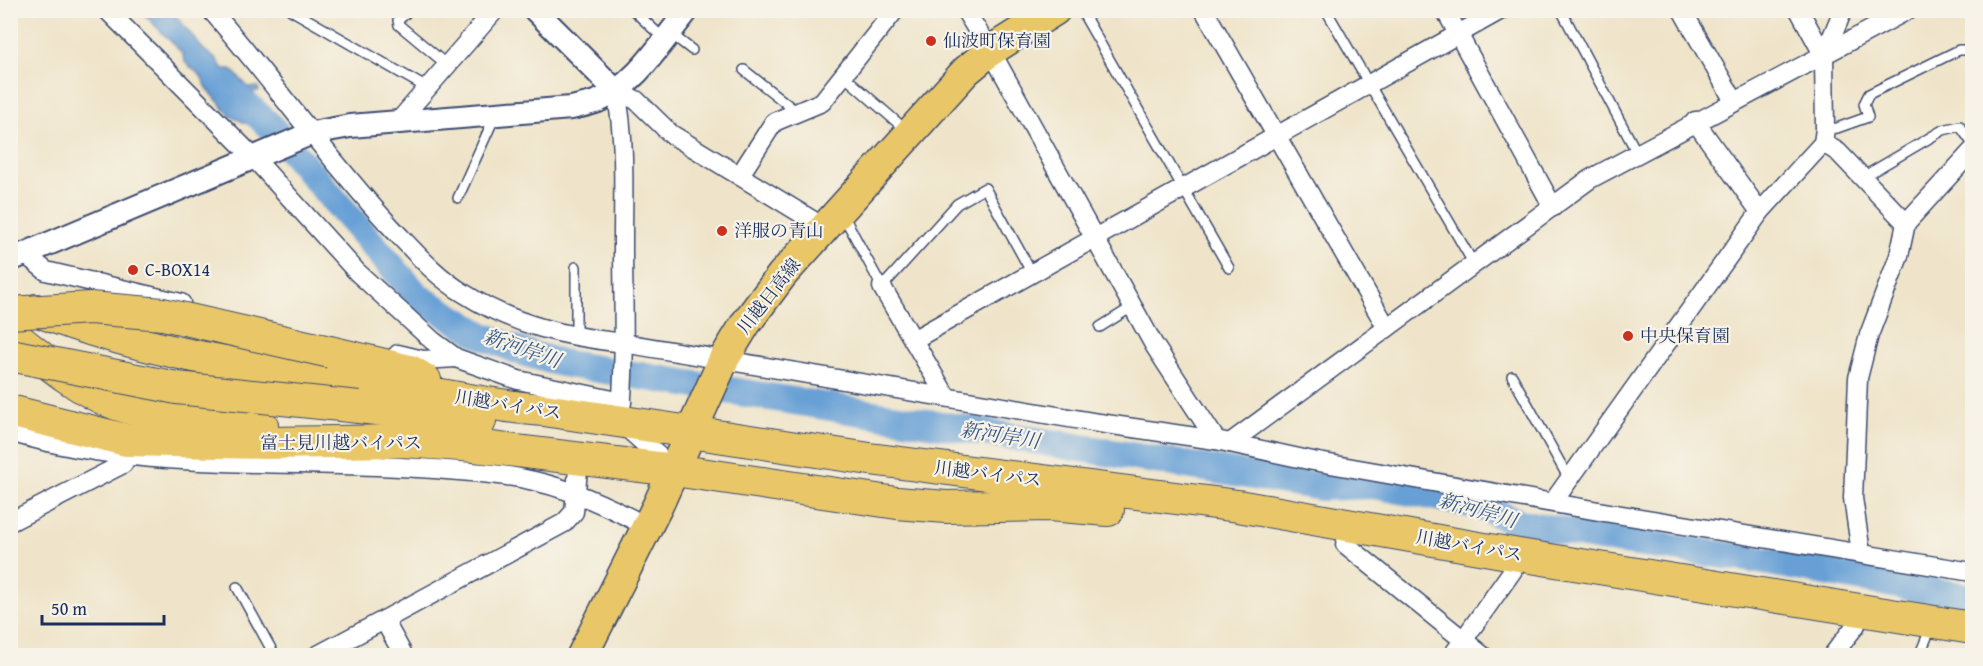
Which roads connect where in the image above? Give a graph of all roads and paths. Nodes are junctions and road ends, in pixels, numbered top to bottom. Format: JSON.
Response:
{"nodes":[{"id":1,"x":107,"y":10,"type":"edge"},
{"id":2,"x":211,"y":10,"type":"edge"},
{"id":3,"x":410,"y":10,"type":"edge"},
{"id":4,"x":495,"y":10,"type":"edge"},
{"id":5,"x":536,"y":10,"type":"edge"},
{"id":6,"x":633,"y":10,"type":"edge"},
{"id":7,"x":688,"y":10,"type":"edge"},
{"id":8,"x":895,"y":10,"type":"edge"},
{"id":9,"x":965,"y":10,"type":"edge"},
{"id":10,"x":1055,"y":10,"type":"edge"},
{"id":11,"x":1081,"y":10,"type":"edge"},
{"id":12,"x":1204,"y":10,"type":"edge"},
{"id":13,"x":1326,"y":10,"type":"edge"},
{"id":14,"x":1445,"y":10,"type":"edge"},
{"id":15,"x":1501,"y":10,"type":"edge"},
{"id":16,"x":1561,"y":10,"type":"edge"},
{"id":17,"x":1682,"y":10,"type":"edge"},
{"id":18,"x":1799,"y":10,"type":"edge"},
{"id":19,"x":1843,"y":10,"type":"edge"},
{"id":20,"x":1908,"y":10,"type":"edge"},
{"id":21,"x":295,"y":12,"type":"edge"},
{"id":22,"x":1459,"y":35,"type":"junction"},
{"id":23,"x":667,"y":36,"type":"junction"},
{"id":24,"x":692,"y":50,"type":"dead end"},
{"id":25,"x":1972,"y":50,"type":"edge"},
{"id":26,"x":990,"y":51,"type":"junction"},
{"id":27,"x":1824,"y":56,"type":"junction"},
{"id":28,"x":447,"y":65,"type":"junction"},
{"id":29,"x":744,"y":70,"type":"dead end"},
{"id":30,"x":843,"y":75,"type":"junction"},
{"id":31,"x":1368,"y":86,"type":"junction"},
{"id":32,"x":427,"y":88,"type":"junction"},
{"id":33,"x":616,"y":91,"type":"junction"},
{"id":34,"x":1734,"y":101,"type":"junction"},
{"id":35,"x":797,"y":112,"type":"junction"},
{"id":36,"x":495,"y":116,"type":"junction"},
{"id":37,"x":1695,"y":121,"type":"junction"},
{"id":38,"x":398,"y":122,"type":"junction"},
{"id":39,"x":909,"y":132,"type":"junction"},
{"id":40,"x":309,"y":134,"type":"junction"},
{"id":41,"x":1824,"y":136,"type":"junction"},
{"id":42,"x":1277,"y":137,"type":"junction"},
{"id":43,"x":1972,"y":142,"type":"edge"},
{"id":44,"x":1972,"y":151,"type":"edge"},
{"id":45,"x":1638,"y":153,"type":"junction"},
{"id":46,"x":257,"y":156,"type":"junction"},
{"id":47,"x":740,"y":175,"type":"junction"},
{"id":48,"x":1863,"y":177,"type":"junction"},
{"id":49,"x":1183,"y":189,"type":"junction"},
{"id":50,"x":458,"y":198,"type":"dead end"},
{"id":51,"x":1553,"y":207,"type":"junction"},
{"id":52,"x":1760,"y":212,"type":"junction"},
{"id":53,"x":833,"y":220,"type":"junction"},
{"id":54,"x":1906,"y":223,"type":"junction"},
{"id":55,"x":1094,"y":239,"type":"junction"},
{"id":56,"x":18,"y":257,"type":"edge"},
{"id":57,"x":1475,"y":266,"type":"junction"},
{"id":58,"x":576,"y":267,"type":"dead end"},
{"id":59,"x":1229,"y":268,"type":"dead end"},
{"id":60,"x":1033,"y":275,"type":"junction"},
{"id":61,"x":882,"y":287,"type":"junction"},
{"id":62,"x":10,"y":299,"type":"edge"},
{"id":63,"x":1132,"y":307,"type":"junction"},
{"id":64,"x":10,"y":313,"type":"edge"},
{"id":65,"x":1100,"y":327,"type":"dead end"},
{"id":66,"x":1387,"y":328,"type":"junction"},
{"id":67,"x":10,"y":333,"type":"edge"},
{"id":68,"x":576,"y":338,"type":"junction"},
{"id":69,"x":913,"y":340,"type":"junction"},
{"id":70,"x":624,"y":349,"type":"junction"},
{"id":71,"x":10,"y":355,"type":"edge"},
{"id":72,"x":456,"y":358,"type":"junction"},
{"id":73,"x":722,"y":364,"type":"junction"},
{"id":74,"x":1512,"y":376,"type":"dead end"},
{"id":75,"x":434,"y":393,"type":"junction"},
{"id":76,"x":946,"y":396,"type":"junction"},
{"id":77,"x":621,"y":406,"type":"junction"},
{"id":78,"x":359,"y":407,"type":"junction"},
{"id":79,"x":508,"y":408,"type":"junction"},
{"id":80,"x":10,"y":411,"type":"edge"},
{"id":81,"x":697,"y":420,"type":"junction"},
{"id":82,"x":10,"y":432,"type":"edge"},
{"id":83,"x":403,"y":441,"type":"junction"},
{"id":84,"x":1223,"y":441,"type":"junction"},
{"id":85,"x":128,"y":455,"type":"junction"},
{"id":86,"x":579,"y":459,"type":"junction"},
{"id":87,"x":674,"y":470,"type":"junction"},
{"id":88,"x":1569,"y":479,"type":"junction"},
{"id":89,"x":576,"y":494,"type":"junction"},
{"id":90,"x":1553,"y":502,"type":"junction"},
{"id":91,"x":10,"y":522,"type":"edge"},
{"id":92,"x":647,"y":527,"type":"junction"},
{"id":93,"x":1345,"y":544,"type":"junction"},
{"id":94,"x":1861,"y":553,"type":"junction"},
{"id":95,"x":1513,"y":570,"type":"junction"},
{"id":96,"x":1972,"y":572,"type":"edge"},
{"id":97,"x":237,"y":587,"type":"dead end"},
{"id":98,"x":384,"y":620,"type":"junction"},
{"id":99,"x":1856,"y":625,"type":"junction"},
{"id":100,"x":1972,"y":628,"type":"edge"},
{"id":101,"x":1463,"y":639,"type":"junction"},
{"id":102,"x":1972,"y":644,"type":"edge"},
{"id":103,"x":1923,"y":646,"type":"edge"},
{"id":104,"x":275,"y":656,"type":"edge"},
{"id":105,"x":316,"y":656,"type":"edge"},
{"id":106,"x":404,"y":656,"type":"edge"},
{"id":107,"x":582,"y":656,"type":"edge"},
{"id":108,"x":1452,"y":656,"type":"edge"},
{"id":109,"x":1483,"y":656,"type":"edge"},
{"id":110,"x":1832,"y":656,"type":"edge"}],
"edges":[{"from":1,"to":46,"type":"street"},
{"from":2,"to":40,"type":"street"},
{"from":3,"to":28,"type":"lane"},
{"from":4,"to":28,"type":"street"},
{"from":5,"to":33,"type":"street"},
{"from":6,"to":23,"type":"lane"},
{"from":7,"to":23,"type":"street"},
{"from":8,"to":30,"type":"street"},
{"from":9,"to":26,"type":"street"},
{"from":10,"to":26,"type":"main road","name":"川越日高線"},
{"from":11,"to":49,"type":"lane"},
{"from":12,"to":42,"type":"street"},
{"from":13,"to":31,"type":"lane"},
{"from":14,"to":22,"type":"street"},
{"from":15,"to":22,"type":"street"},
{"from":16,"to":45,"type":"lane"},
{"from":17,"to":34,"type":"street"},
{"from":18,"to":27,"type":"street"},
{"from":19,"to":27,"type":"street"},
{"from":20,"to":27,"type":"street"},
{"from":21,"to":32,"type":"lane"},
{"from":22,"to":31,"type":"street"},
{"from":22,"to":51,"type":"street"},
{"from":23,"to":24,"type":"lane"},
{"from":23,"to":33,"type":"street"},
{"from":25,"to":41,"type":"lane"},
{"from":26,"to":39,"type":"main road","name":"川越日高線"},
{"from":26,"to":55,"type":"street"},
{"from":27,"to":34,"type":"street"},
{"from":27,"to":41,"type":"street"},
{"from":28,"to":32,"type":"street"},
{"from":29,"to":35,"type":"lane"},
{"from":30,"to":35,"type":"street"},
{"from":30,"to":39,"type":"lane"},
{"from":31,"to":42,"type":"street"},
{"from":31,"to":57,"type":"lane"},
{"from":32,"to":38,"type":"street"},
{"from":33,"to":36,"type":"street"},
{"from":33,"to":47,"type":"street"},
{"from":33,"to":70,"type":"street"},
{"from":34,"to":37,"type":"street"},
{"from":35,"to":47,"type":"street"},
{"from":36,"to":38,"type":"street"},
{"from":36,"to":50,"type":"lane"},
{"from":37,"to":45,"type":"street"},
{"from":37,"to":52,"type":"street"},
{"from":38,"to":40,"type":"street"},
{"from":39,"to":53,"type":"main road","name":"川越日高線"},
{"from":40,"to":46,"type":"street"},
{"from":40,"to":68,"type":"street"},
{"from":41,"to":48,"type":"street"},
{"from":41,"to":52,"type":"street"},
{"from":42,"to":49,"type":"street"},
{"from":42,"to":66,"type":"street"},
{"from":43,"to":48,"type":"lane"},
{"from":44,"to":54,"type":"street"},
{"from":45,"to":51,"type":"street"},
{"from":46,"to":56,"type":"street"},
{"from":46,"to":72,"type":"street"},
{"from":47,"to":53,"type":"street"},
{"from":48,"to":54,"type":"street"},
{"from":49,"to":55,"type":"street"},
{"from":49,"to":59,"type":"lane"},
{"from":51,"to":57,"type":"street"},
{"from":52,"to":88,"type":"street"},
{"from":53,"to":61,"type":"lane"},
{"from":53,"to":73,"type":"main road","name":"川越日高線"},
{"from":54,"to":94,"type":"street"},
{"from":55,"to":60,"type":"street"},
{"from":55,"to":63,"type":"street"},
{"from":56,"to":72,"type":"street"},
{"from":57,"to":66,"type":"street"},
{"from":58,"to":68,"type":"lane"},
{"from":60,"to":61,"type":"lane"},
{"from":60,"to":69,"type":"street"},
{"from":61,"to":69,"type":"street"},
{"from":62,"to":75,"type":"highway","name":"川越バイパス"},
{"from":63,"to":65,"type":"lane"},
{"from":63,"to":84,"type":"street"},
{"from":64,"to":75,"type":"highway","bridge":true},
{"from":66,"to":84,"type":"street"},
{"from":67,"to":83,"type":"highway"},
{"from":68,"to":70,"type":"street"},
{"from":69,"to":76,"type":"street"},
{"from":70,"to":73,"type":"street"},
{"from":70,"to":77,"type":"street"},
{"from":71,"to":78,"type":"highway","name":"富士見川越バイパス","bridge":true},
{"from":72,"to":77,"type":"street"},
{"from":73,"to":76,"type":"street"},
{"from":73,"to":81,"type":"main road","name":"川越日高線"},
{"from":74,"to":88,"type":"lane"},
{"from":75,"to":79,"type":"highway","name":"川越バイパス"},
{"from":76,"to":84,"type":"street"},
{"from":77,"to":79,"type":"highway","name":"川越バイパス"},
{"from":77,"to":81,"type":"highway","name":"川越バイパス"},
{"from":77,"to":87,"type":"street"},
{"from":78,"to":79,"type":"highway","name":"富士見川越バイパス"},
{"from":78,"to":87,"type":"highway"},
{"from":80,"to":83,"type":"highway","name":"富士見川越バイパス"},
{"from":81,"to":87,"type":"main road","name":"川越日高線"},
{"from":81,"to":100,"type":"highway","name":"川越バイパス"},
{"from":82,"to":85,"type":"street"},
{"from":83,"to":86,"type":"highway","name":"富士見川越バイパス"},
{"from":84,"to":90,"type":"street"},
{"from":85,"to":89,"type":"street"},
{"from":85,"to":91,"type":"street"},
{"from":86,"to":87,"type":"highway","name":"富士見川越バイパス"},
{"from":86,"to":89,"type":"street"},
{"from":87,"to":92,"type":"main road","name":"川越日高線"},
{"from":87,"to":93,"type":"highway","name":"川越バイパス"},
{"from":88,"to":90,"type":"street"},
{"from":89,"to":92,"type":"street"},
{"from":89,"to":98,"type":"street"},
{"from":90,"to":94,"type":"street"},
{"from":92,"to":107,"type":"main road","name":"川越日高線"},
{"from":93,"to":95,"type":"highway","name":"川越バイパス"},
{"from":93,"to":101,"type":"street"},
{"from":94,"to":96,"type":"street"},
{"from":95,"to":99,"type":"highway","name":"川越バイパス"},
{"from":95,"to":101,"type":"street"},
{"from":97,"to":104,"type":"lane"},
{"from":98,"to":105,"type":"street"},
{"from":98,"to":106,"type":"street"},
{"from":99,"to":103,"type":"highway","name":"川越バイパス"},
{"from":99,"to":110,"type":"street"},
{"from":101,"to":108,"type":"street"},
{"from":101,"to":109,"type":"street"},
{"from":102,"to":103,"type":"highway","name":"川越バイパス"}]}
